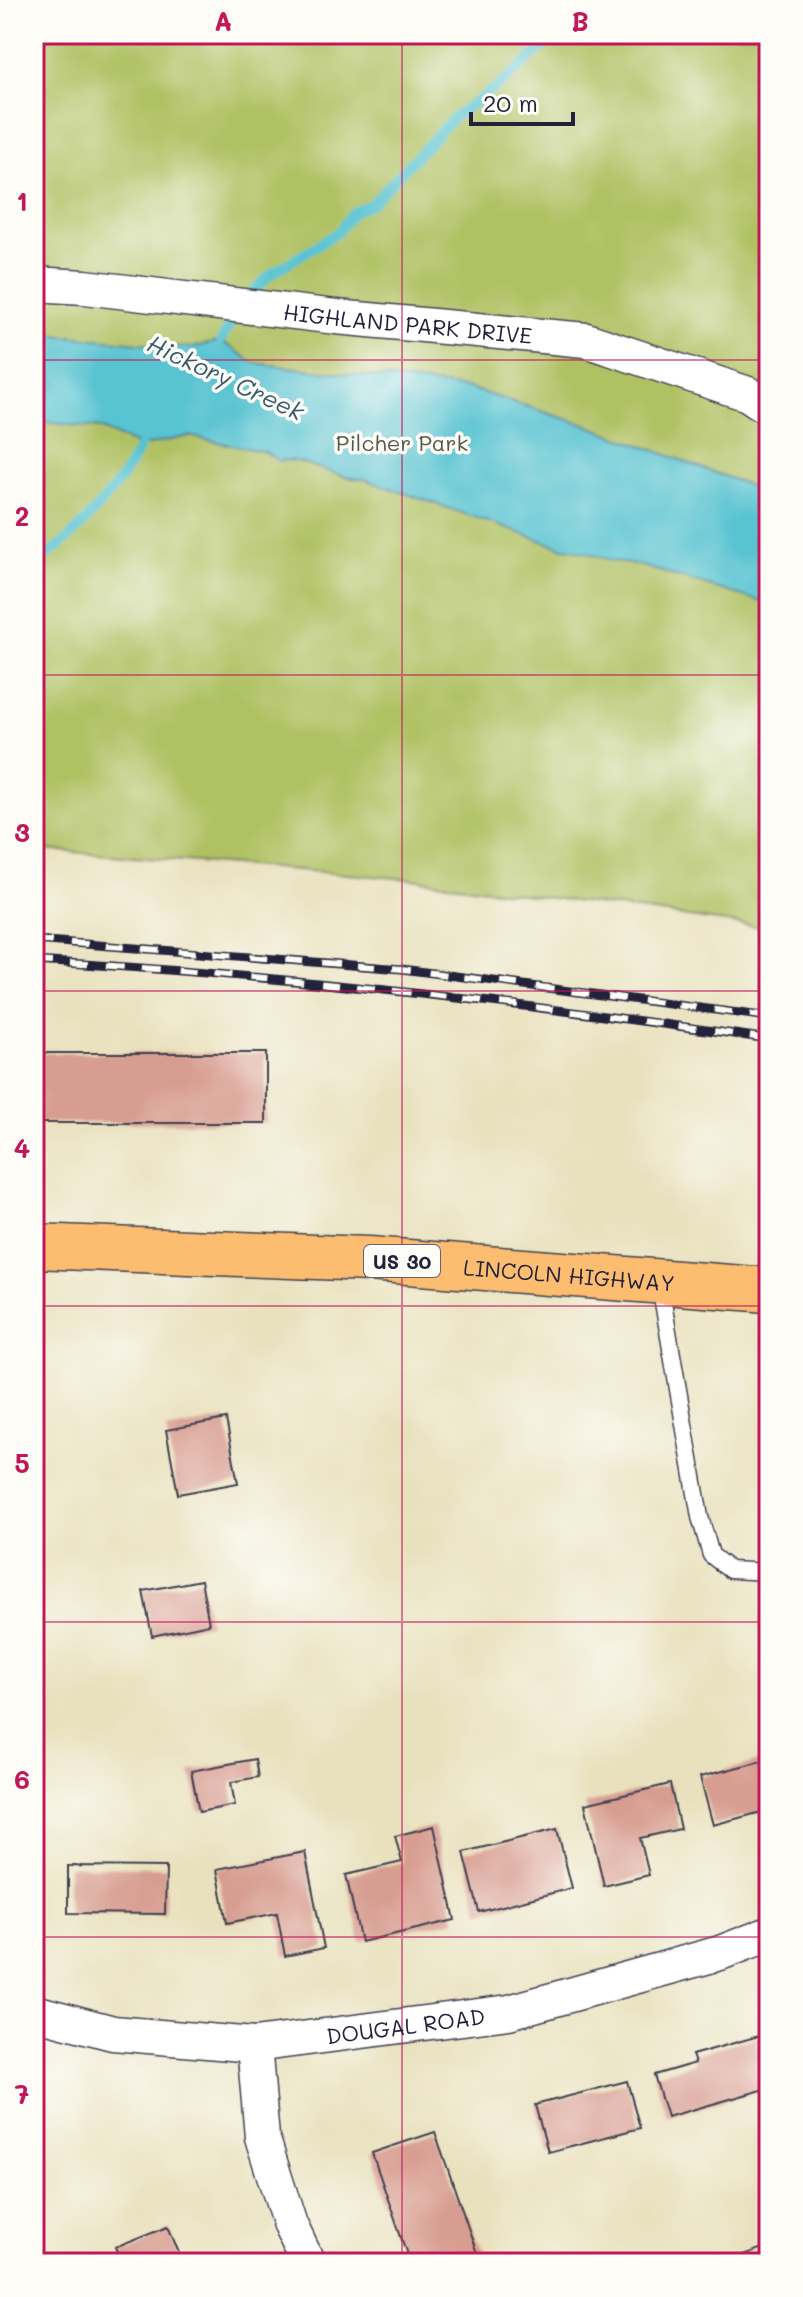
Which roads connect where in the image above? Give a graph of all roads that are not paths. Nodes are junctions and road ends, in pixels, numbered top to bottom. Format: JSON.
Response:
{"nodes":[{"id":1,"x":34,"y":284,"type":"edge"},
{"id":2,"x":769,"y":408,"type":"edge"},
{"id":3,"x":34,"y":1246,"type":"edge"},
{"id":4,"x":659,"y":1282,"type":"junction"},
{"id":5,"x":769,"y":1290,"type":"edge"},
{"id":6,"x":769,"y":1572,"type":"edge"},
{"id":7,"x":769,"y":1934,"type":"edge"},
{"id":8,"x":34,"y":2012,"type":"edge"},
{"id":9,"x":254,"y":2045,"type":"junction"},
{"id":10,"x":308,"y":2263,"type":"edge"}],
"edges":[{"from":1,"to":2,"type":"street","name":"HIGHLAND PARK DRIVE"},
{"from":3,"to":4,"type":"main road","name":"LINCOLN HIGHWAY","number":"US 30"},
{"from":4,"to":5,"type":"main road","name":"LINCOLN HIGHWAY","number":"US 30"},
{"from":4,"to":6,"type":"lane"},
{"from":7,"to":9,"type":"street","name":"DOUGAL ROAD"},
{"from":8,"to":9,"type":"street","name":"DOUGAL ROAD"},
{"from":9,"to":10,"type":"street"}]}
